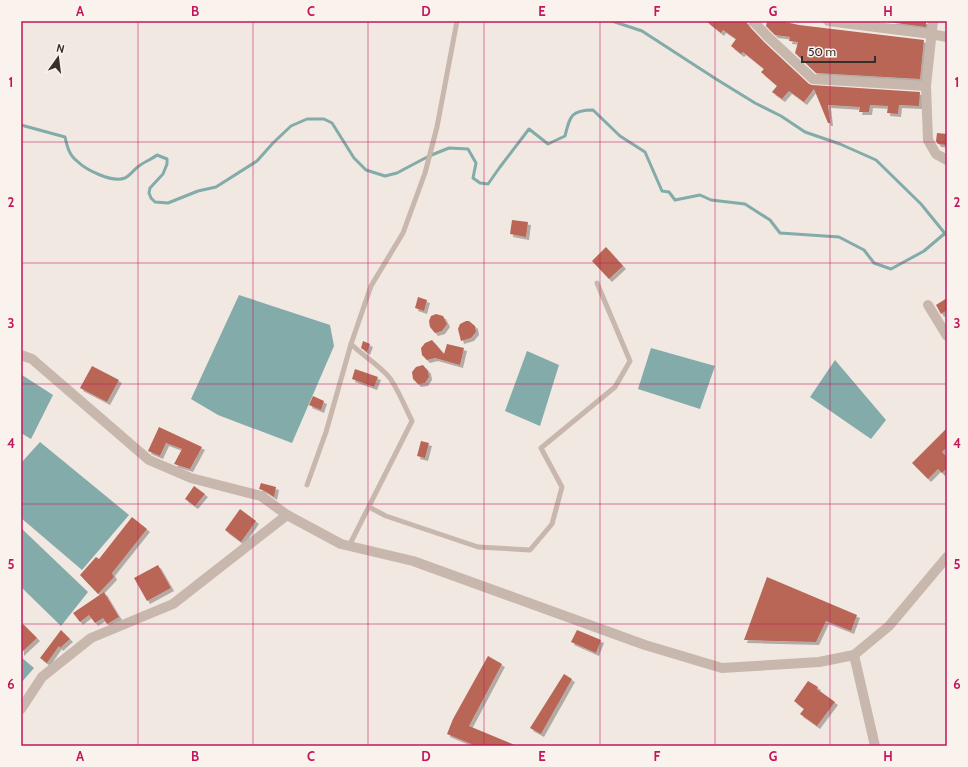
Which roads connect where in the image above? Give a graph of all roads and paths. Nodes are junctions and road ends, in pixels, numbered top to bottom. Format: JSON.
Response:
{"nodes":[{"id":1,"x":457,"y":21,"type":"edge"},
{"id":2,"x":753,"y":21,"type":"edge"},
{"id":3,"x":828,"y":21,"type":"edge"},
{"id":4,"x":933,"y":21,"type":"edge"},
{"id":5,"x":931,"y":34,"type":"junction"},
{"id":6,"x":947,"y":37,"type":"edge"},
{"id":7,"x":926,"y":86,"type":"junction"},
{"id":8,"x":947,"y":160,"type":"edge"},
{"id":9,"x":597,"y":283,"type":"dead end"},
{"id":10,"x":928,"y":305,"type":"dead end"},
{"id":11,"x":947,"y":336,"type":"edge"},
{"id":12,"x":351,"y":344,"type":"junction"},
{"id":13,"x":21,"y":355,"type":"edge"},
{"id":14,"x":306,"y":486,"type":"dead end"},
{"id":15,"x":369,"y":507,"type":"junction"},
{"id":16,"x":287,"y":515,"type":"junction"},
{"id":17,"x":349,"y":546,"type":"junction"},
{"id":18,"x":947,"y":557,"type":"edge"},
{"id":19,"x":854,"y":655,"type":"junction"},
{"id":20,"x":21,"y":709,"type":"edge"},
{"id":21,"x":875,"y":746,"type":"edge"}],
"edges":[{"from":1,"to":12,"type":"lane"},
{"from":2,"to":7,"type":"street"},
{"from":3,"to":5,"type":"street"},
{"from":4,"to":5,"type":"street"},
{"from":5,"to":6,"type":"street"},
{"from":5,"to":7,"type":"street"},
{"from":7,"to":8,"type":"street"},
{"from":9,"to":15,"type":"lane"},
{"from":10,"to":11,"type":"street"},
{"from":12,"to":14,"type":"lane"},
{"from":12,"to":15,"type":"lane"},
{"from":13,"to":16,"type":"street"},
{"from":15,"to":17,"type":"lane"},
{"from":16,"to":17,"type":"street"},
{"from":16,"to":20,"type":"street"},
{"from":17,"to":19,"type":"street"},
{"from":18,"to":19,"type":"street"},
{"from":19,"to":21,"type":"street"}]}
